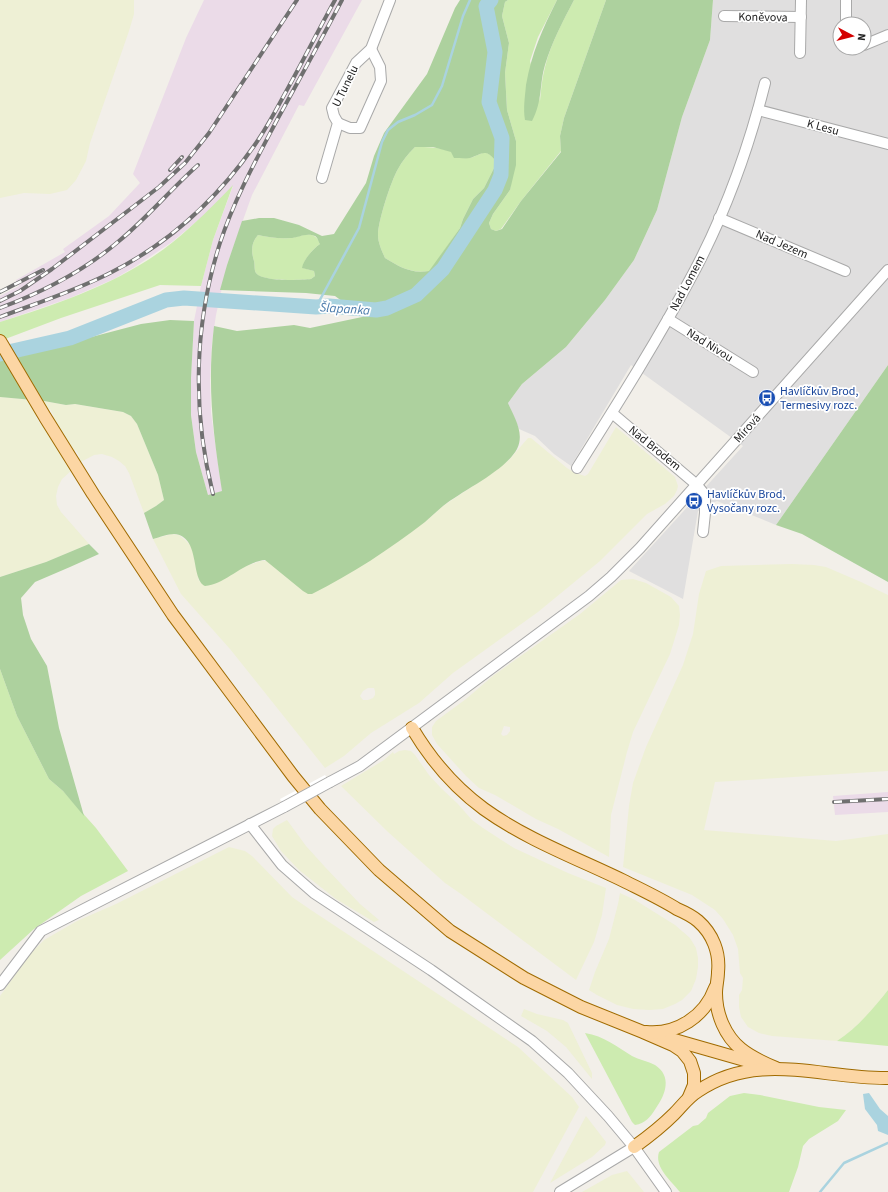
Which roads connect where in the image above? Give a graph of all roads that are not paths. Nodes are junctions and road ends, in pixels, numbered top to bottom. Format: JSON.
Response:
{"nodes":[{"id":1,"x":390,"y":0,"type":"edge"},
{"id":2,"x":801,"y":0,"type":"edge"},
{"id":3,"x":846,"y":0,"type":"edge"},
{"id":4,"x":724,"y":16,"type":"dead end"},
{"id":5,"x":846,"y":16,"type":"edge"},
{"id":6,"x":801,"y":17,"type":"junction"},
{"id":7,"x":888,"y":35,"type":"edge"},
{"id":8,"x":872,"y":42,"type":"edge"},
{"id":9,"x":371,"y":49,"type":"junction"},
{"id":10,"x":800,"y":53,"type":"dead end"},
{"id":11,"x":765,"y":83,"type":"dead end"},
{"id":12,"x":758,"y":110,"type":"junction"},
{"id":13,"x":338,"y":123,"type":"junction"},
{"id":14,"x":888,"y":144,"type":"edge"},
{"id":15,"x":322,"y":178,"type":"dead end"},
{"id":16,"x":719,"y":218,"type":"junction"},
{"id":17,"x":888,"y":270,"type":"edge"},
{"id":18,"x":845,"y":271,"type":"dead end"},
{"id":19,"x":668,"y":319,"type":"junction"},
{"id":20,"x":0,"y":341,"type":"edge"},
{"id":21,"x":753,"y":372,"type":"dead end"},
{"id":22,"x":612,"y":413,"type":"junction"},
{"id":23,"x":577,"y":468,"type":"dead end"},
{"id":24,"x":697,"y":484,"type":"junction"},
{"id":25,"x":703,"y":532,"type":"dead end"},
{"id":26,"x":412,"y":728,"type":"junction"},
{"id":27,"x":250,"y":824,"type":"junction"},
{"id":28,"x":4,"y":973,"type":"edge"},
{"id":29,"x":717,"y":984,"type":"junction"},
{"id":30,"x":0,"y":985,"type":"edge"},
{"id":31,"x":643,"y":1032,"type":"junction"},
{"id":32,"x":776,"y":1068,"type":"junction"},
{"id":33,"x":888,"y":1078,"type":"edge"},
{"id":34,"x":689,"y":1097,"type":"junction"},
{"id":35,"x":634,"y":1147,"type":"junction"},
{"id":36,"x":560,"y":1192,"type":"edge"},
{"id":37,"x":666,"y":1192,"type":"edge"}],
"edges":[{"from":1,"to":9,"type":"street","name":"U Tunelu"},
{"from":2,"to":6,"type":"street"},
{"from":3,"to":5,"type":"street"},
{"from":4,"to":6,"type":"street","name":"Koněvova"},
{"from":6,"to":10,"type":"street"},
{"from":7,"to":8,"type":"street"},
{"from":9,"to":13,"type":"street","name":"U Tunelu"},
{"from":9,"to":13,"type":"street"},
{"from":11,"to":12,"type":"street","name":"Nad Lomem"},
{"from":12,"to":14,"type":"street","name":"K Lesu"},
{"from":12,"to":16,"type":"street","name":"Nad Lomem"},
{"from":13,"to":15,"type":"street","name":"U Tunelu"},
{"from":16,"to":18,"type":"street","name":"Nad Jezem"},
{"from":16,"to":19,"type":"street","name":"Nad Lomem"},
{"from":17,"to":24,"type":"street","name":"Mírová"},
{"from":19,"to":21,"type":"street","name":"Nad Nivou"},
{"from":19,"to":22,"type":"street","name":"Nad Lomem"},
{"from":20,"to":31,"type":"main road"},
{"from":22,"to":23,"type":"street","name":"Nad Lomem"},
{"from":22,"to":24,"type":"street","name":"Nad Brodem"},
{"from":24,"to":25,"type":"street"},
{"from":24,"to":26,"type":"street","name":"Mírová"},
{"from":26,"to":27,"type":"street","name":"Mírová","bridge":true},
{"from":26,"to":29,"type":"main road"},
{"from":27,"to":28,"type":"street","name":"Mírová"},
{"from":27,"to":35,"type":"street"},
{"from":28,"to":30,"type":"street","name":"Mírová"},
{"from":29,"to":31,"type":"main road"},
{"from":29,"to":32,"type":"main road"},
{"from":31,"to":32,"type":"main road"},
{"from":31,"to":34,"type":"main road"},
{"from":32,"to":33,"type":"main road"},
{"from":32,"to":34,"type":"main road"},
{"from":34,"to":35,"type":"main road"},
{"from":35,"to":36,"type":"street"},
{"from":35,"to":37,"type":"street"}]}
